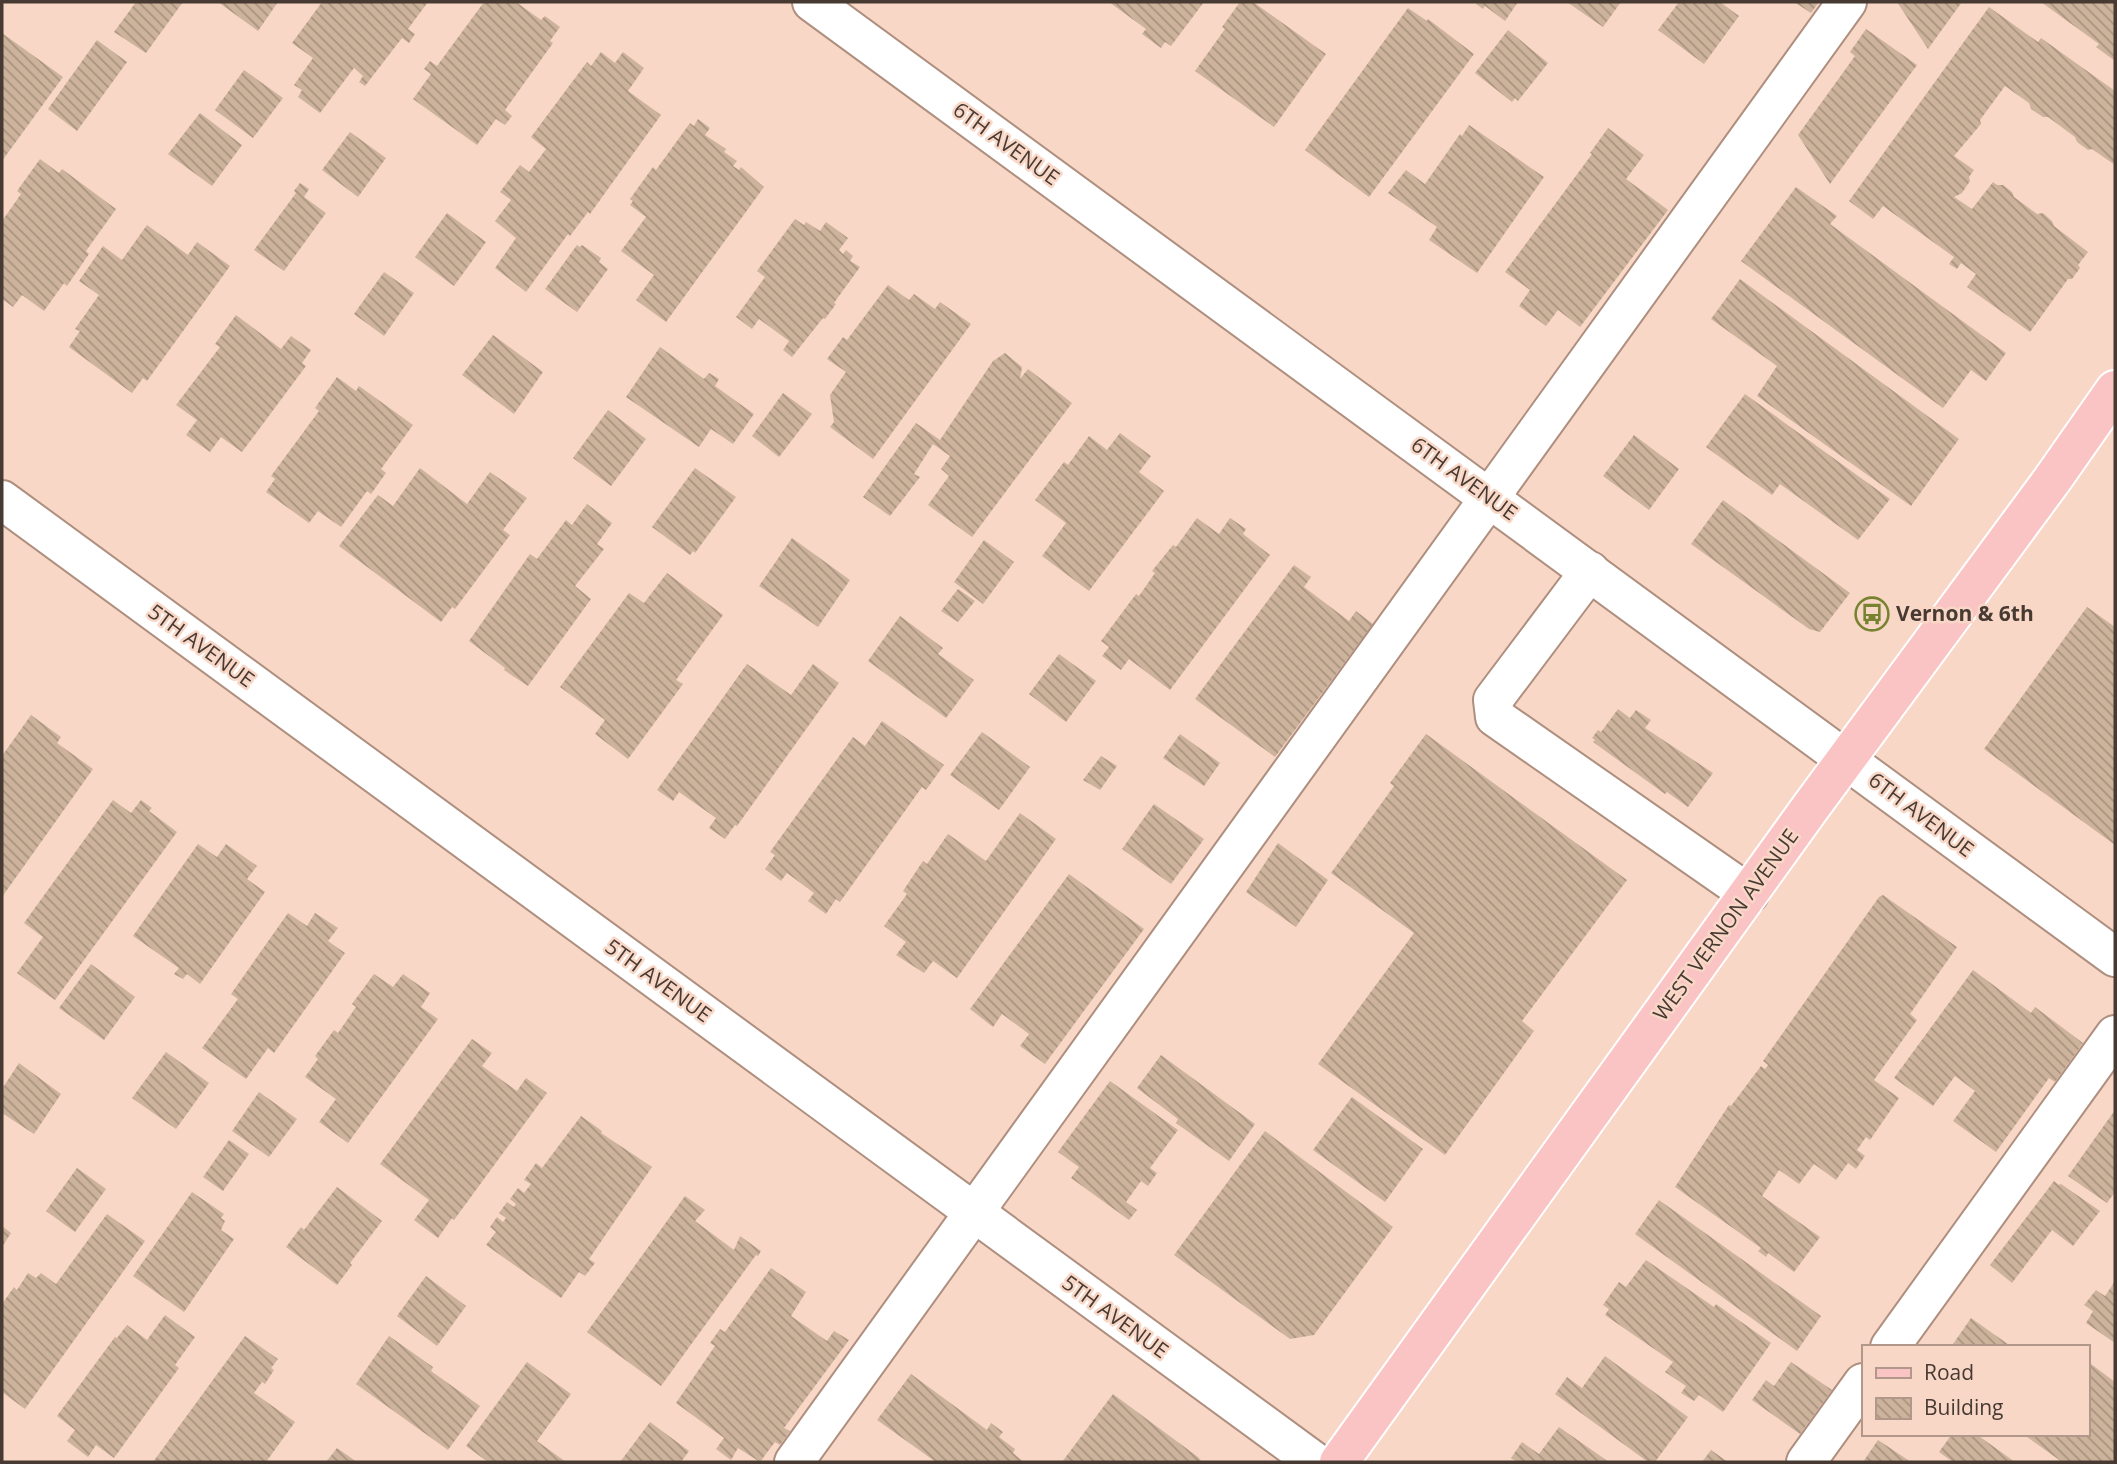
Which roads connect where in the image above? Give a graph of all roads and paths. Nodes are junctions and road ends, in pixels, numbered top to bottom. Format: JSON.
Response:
{"nodes":[{"id":1,"x":812,"y":2,"type":"edge"},
{"id":2,"x":1847,"y":2,"type":"edge"},
{"id":3,"x":2115,"y":390,"type":"edge"},
{"id":4,"x":1489,"y":498,"type":"junction"},
{"id":5,"x":2,"y":500,"type":"edge"},
{"id":6,"x":1590,"y":571,"type":"junction"},
{"id":7,"x":1846,"y":760,"type":"junction"},
{"id":8,"x":1749,"y":894,"type":"junction"},
{"id":9,"x":2115,"y":957,"type":"edge"},
{"id":10,"x":2115,"y":1035,"type":"edge"},
{"id":11,"x":974,"y":1213,"type":"junction"},
{"id":12,"x":1891,"y":1345,"type":"edge"},
{"id":13,"x":1862,"y":1384,"type":"edge"},
{"id":14,"x":794,"y":1462,"type":"edge"},
{"id":15,"x":1315,"y":1462,"type":"edge"},
{"id":16,"x":1339,"y":1462,"type":"edge"},
{"id":17,"x":1806,"y":1462,"type":"edge"}],
"edges":[{"from":1,"to":4,"type":"street","name":"6TH AVENUE"},
{"from":2,"to":4,"type":"street"},
{"from":3,"to":7,"type":"main road","name":"WEST VERNON AVENUE"},
{"from":4,"to":6,"type":"street","name":"6TH AVENUE"},
{"from":4,"to":11,"type":"street"},
{"from":5,"to":11,"type":"street","name":"5TH AVENUE"},
{"from":6,"to":7,"type":"street","name":"6TH AVENUE"},
{"from":6,"to":8,"type":"street"},
{"from":7,"to":8,"type":"main road","name":"WEST VERNON AVENUE"},
{"from":7,"to":9,"type":"street","name":"6TH AVENUE"},
{"from":8,"to":16,"type":"main road","name":"WEST VERNON AVENUE"},
{"from":10,"to":12,"type":"street"},
{"from":11,"to":14,"type":"street"},
{"from":11,"to":15,"type":"street","name":"5TH AVENUE"},
{"from":13,"to":17,"type":"street"}]}
